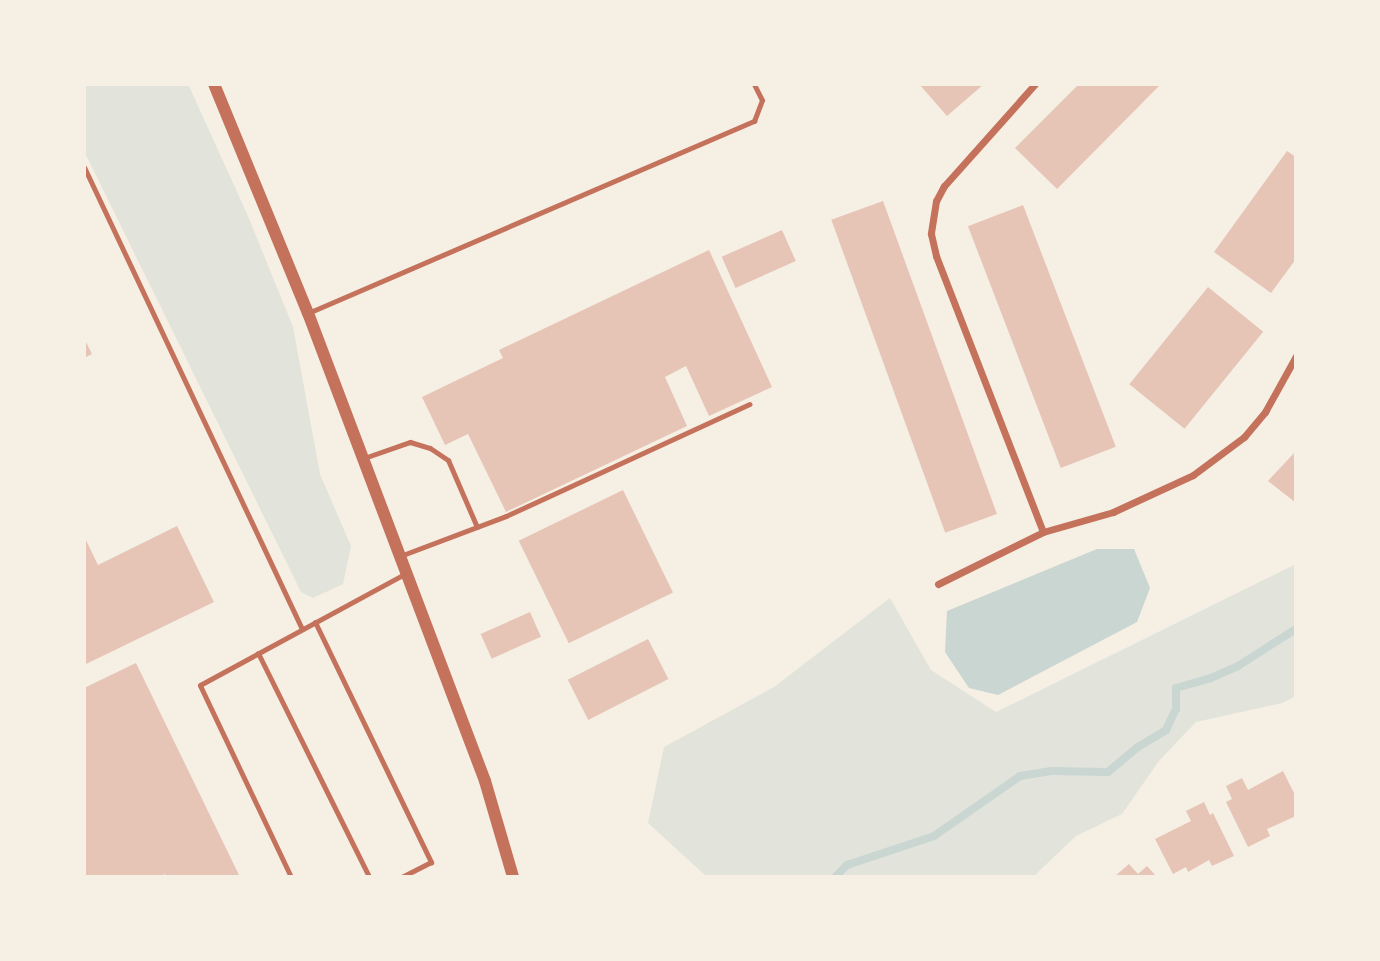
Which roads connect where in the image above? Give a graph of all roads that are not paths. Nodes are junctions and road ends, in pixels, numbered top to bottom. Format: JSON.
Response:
{"nodes":[{"id":1,"x":214,"y":84,"type":"edge"},
{"id":2,"x":754,"y":84,"type":"edge"},
{"id":3,"x":1035,"y":84,"type":"edge"},
{"id":4,"x":84,"y":167,"type":"edge"},
{"id":5,"x":308,"y":313,"type":"junction"},
{"id":6,"x":1296,"y":356,"type":"edge"},
{"id":7,"x":749,"y":404,"type":"dead end"},
{"id":8,"x":362,"y":458,"type":"junction"},
{"id":9,"x":477,"y":527,"type":"junction"},
{"id":10,"x":1043,"y":533,"type":"junction"},
{"id":11,"x":400,"y":556,"type":"junction"},
{"id":12,"x":406,"y":573,"type":"junction"},
{"id":13,"x":938,"y":584,"type":"dead end"},
{"id":14,"x":314,"y":622,"type":"junction"},
{"id":15,"x":302,"y":629,"type":"junction"},
{"id":16,"x":258,"y":653,"type":"junction"},
{"id":17,"x":291,"y":877,"type":"edge"},
{"id":18,"x":369,"y":877,"type":"edge"},
{"id":19,"x":402,"y":877,"type":"edge"},
{"id":20,"x":513,"y":877,"type":"edge"}],
"edges":[{"from":1,"to":5,"type":"street"},
{"from":2,"to":5,"type":"lane"},
{"from":3,"to":10,"type":"street"},
{"from":4,"to":15,"type":"lane"},
{"from":5,"to":8,"type":"street"},
{"from":6,"to":10,"type":"street"},
{"from":7,"to":9,"type":"lane"},
{"from":8,"to":9,"type":"lane"},
{"from":8,"to":11,"type":"street"},
{"from":9,"to":11,"type":"lane"},
{"from":10,"to":13,"type":"street"},
{"from":11,"to":12,"type":"street"},
{"from":12,"to":14,"type":"lane"},
{"from":12,"to":20,"type":"street"},
{"from":14,"to":15,"type":"lane"},
{"from":14,"to":19,"type":"lane"},
{"from":15,"to":16,"type":"lane"},
{"from":16,"to":17,"type":"lane"},
{"from":16,"to":18,"type":"lane"}]}
